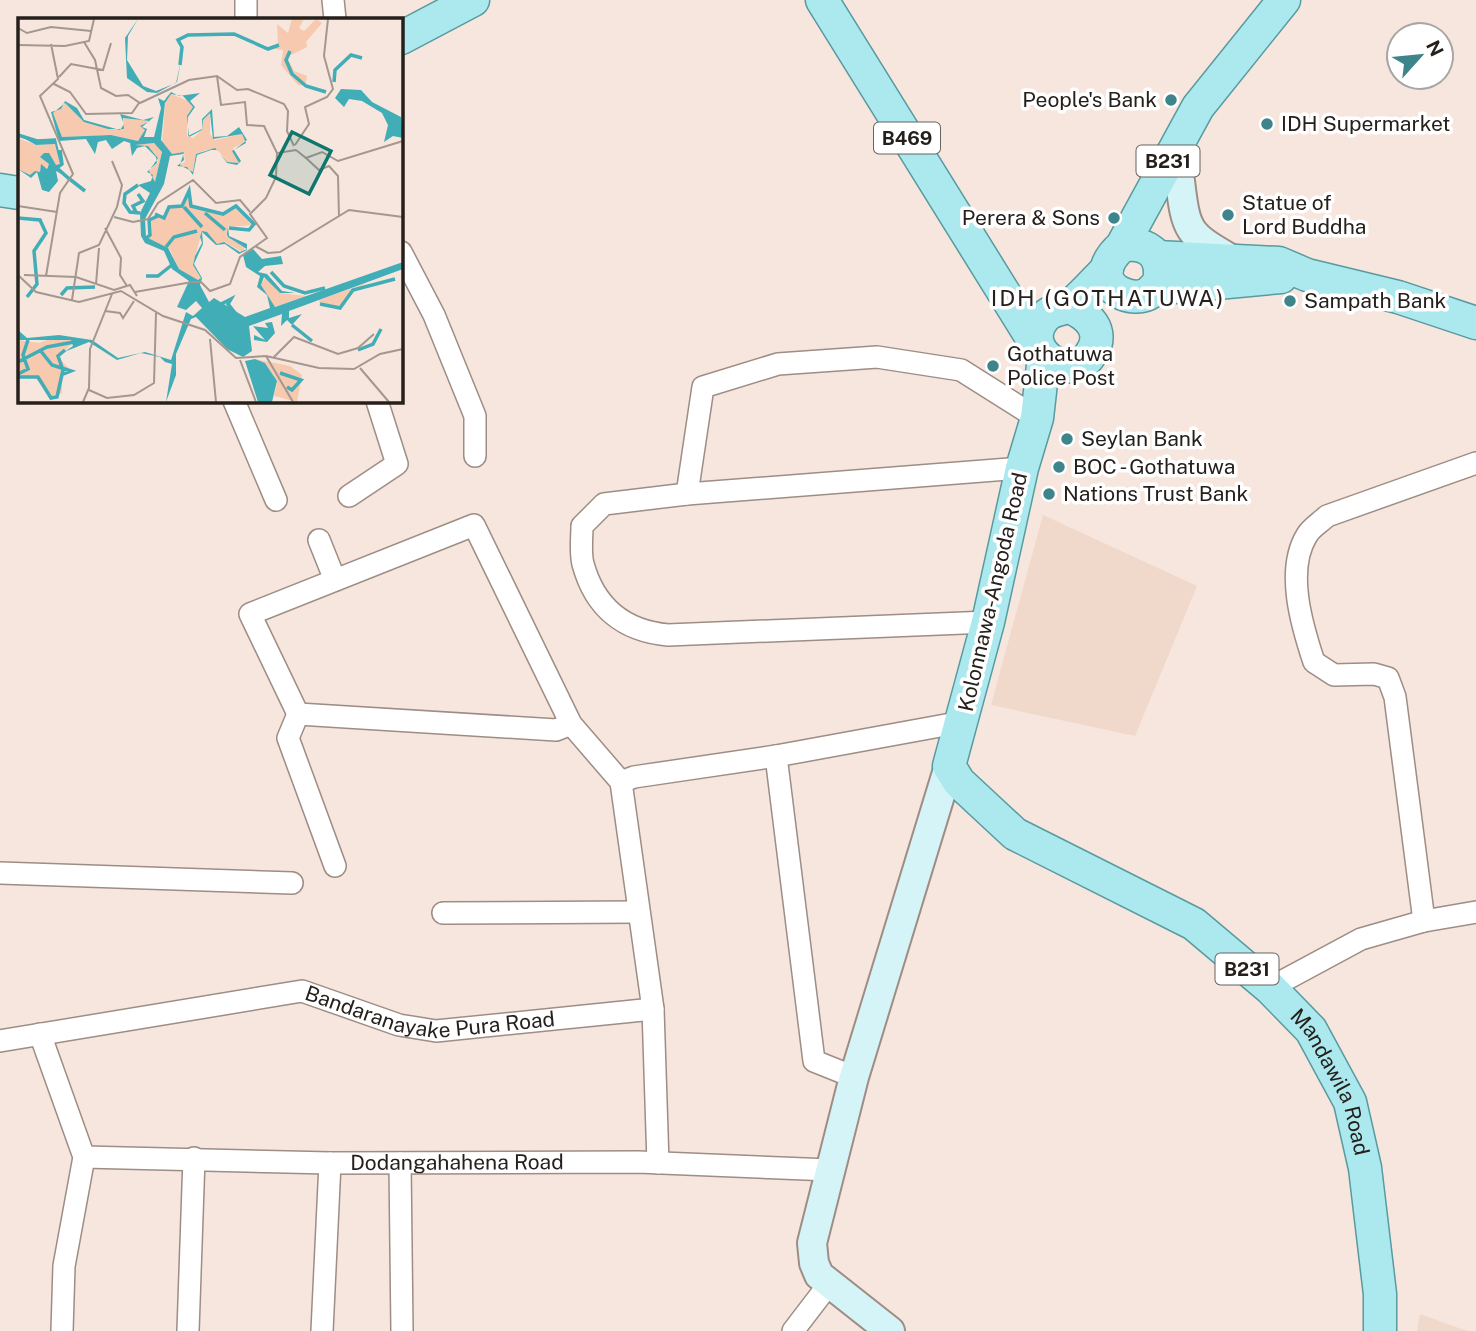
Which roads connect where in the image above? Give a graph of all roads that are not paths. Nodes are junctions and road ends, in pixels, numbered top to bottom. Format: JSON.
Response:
{"nodes":[{"id":1,"x":246,"y":0,"type":"edge"},
{"id":2,"x":333,"y":0,"type":"edge"},
{"id":3,"x":473,"y":0,"type":"edge"},
{"id":4,"x":822,"y":0,"type":"edge"},
{"id":5,"x":1283,"y":0,"type":"edge"},
{"id":6,"x":246,"y":18,"type":"edge"},
{"id":7,"x":335,"y":18,"type":"edge"},
{"id":8,"x":402,"y":37,"type":"edge"},
{"id":9,"x":1222,"y":80,"type":"junction"},
{"id":10,"x":1180,"y":181,"type":"junction"},
{"id":11,"x":0,"y":190,"type":"edge"},
{"id":12,"x":18,"y":193,"type":"edge"},
{"id":13,"x":402,"y":254,"type":"edge"},
{"id":14,"x":1133,"y":255,"type":"junction"},
{"id":15,"x":1231,"y":259,"type":"junction"},
{"id":16,"x":993,"y":275,"type":"junction"},
{"id":17,"x":1307,"y":275,"type":"junction"},
{"id":18,"x":1144,"y":294,"type":"junction"},
{"id":19,"x":1063,"y":308,"type":"junction"},
{"id":20,"x":1476,"y":323,"type":"edge"},
{"id":21,"x":1090,"y":352,"type":"junction"},
{"id":22,"x":1042,"y":353,"type":"junction"},
{"id":23,"x":234,"y":402,"type":"edge"},
{"id":24,"x":377,"y":402,"type":"edge"},
{"id":25,"x":1037,"y":418,"type":"junction"},
{"id":26,"x":475,"y":456,"type":"dead end"},
{"id":27,"x":1476,"y":463,"type":"edge"},
{"id":28,"x":1022,"y":468,"type":"junction"},
{"id":29,"x":687,"y":494,"type":"junction"},
{"id":30,"x":349,"y":496,"type":"dead end"},
{"id":31,"x":276,"y":500,"type":"dead end"},
{"id":32,"x":319,"y":540,"type":"dead end"},
{"id":33,"x":335,"y":580,"type":"junction"},
{"id":34,"x":988,"y":622,"type":"junction"},
{"id":35,"x":298,"y":715,"type":"junction"},
{"id":36,"x":962,"y":722,"type":"junction"},
{"id":37,"x":571,"y":724,"type":"junction"},
{"id":38,"x":776,"y":756,"type":"junction"},
{"id":39,"x":949,"y":766,"type":"junction"},
{"id":40,"x":621,"y":782,"type":"junction"},
{"id":41,"x":335,"y":866,"type":"dead end"},
{"id":42,"x":0,"y":873,"type":"edge"},
{"id":43,"x":292,"y":883,"type":"dead end"},
{"id":44,"x":639,"y":912,"type":"junction"},
{"id":45,"x":1476,"y":912,"type":"edge"},
{"id":46,"x":443,"y":913,"type":"dead end"},
{"id":47,"x":1424,"y":921,"type":"junction"},
{"id":48,"x":1270,"y":988,"type":"junction"},
{"id":49,"x":653,"y":1009,"type":"junction"},
{"id":50,"x":40,"y":1034,"type":"junction"},
{"id":51,"x":0,"y":1041,"type":"edge"},
{"id":52,"x":854,"y":1077,"type":"junction"},
{"id":53,"x":84,"y":1157,"type":"junction"},
{"id":54,"x":194,"y":1158,"type":"junction"},
{"id":55,"x":330,"y":1163,"type":"junction"},
{"id":56,"x":400,"y":1163,"type":"junction"},
{"id":57,"x":658,"y":1163,"type":"junction"},
{"id":58,"x":830,"y":1170,"type":"junction"},
{"id":59,"x":829,"y":1284,"type":"junction"},
{"id":60,"x":62,"y":1331,"type":"edge"},
{"id":61,"x":188,"y":1331,"type":"edge"},
{"id":62,"x":321,"y":1331,"type":"edge"},
{"id":63,"x":402,"y":1331,"type":"edge"},
{"id":64,"x":793,"y":1331,"type":"edge"},
{"id":65,"x":890,"y":1331,"type":"edge"},
{"id":66,"x":1380,"y":1331,"type":"edge"}],
"edges":[{"from":1,"to":6,"type":"street"},
{"from":2,"to":7,"type":"street"},
{"from":3,"to":8,"type":"main road"},
{"from":4,"to":16,"type":"main road","number":"B469"},
{"from":5,"to":9,"type":"main road","number":"B231"},
{"from":9,"to":10,"type":"main road","number":"B231"},
{"from":9,"to":14,"type":"main road","number":"B231"},
{"from":10,"to":14,"type":"main road","number":"B231"},
{"from":10,"to":15,"type":"street"},
{"from":11,"to":12,"type":"main road"},
{"from":13,"to":26,"type":"street"},
{"from":14,"to":15,"type":"main road"},
{"from":14,"to":18,"type":"main road"},
{"from":14,"to":18,"type":"main road"},
{"from":14,"to":19,"type":"main road","number":"B231"},
{"from":15,"to":17,"type":"main road"},
{"from":16,"to":19,"type":"main road"},
{"from":16,"to":22,"type":"main road","number":"B469"},
{"from":17,"to":18,"type":"main road"},
{"from":17,"to":20,"type":"main road"},
{"from":18,"to":21,"type":"main road","name":"Kolonnawa-Angoda Road"},
{"from":19,"to":21,"type":"main road"},
{"from":19,"to":22,"type":"main road"},
{"from":21,"to":22,"type":"main road"},
{"from":21,"to":25,"type":"main road","name":"Kolonnawa-Angoda Road"},
{"from":22,"to":25,"type":"main road","name":"Kolonnawa-Angoda Road"},
{"from":23,"to":31,"type":"street"},
{"from":24,"to":30,"type":"street"},
{"from":25,"to":28,"type":"main road","name":"Kolonnawa-Angoda Road"},
{"from":25,"to":29,"type":"street"},
{"from":27,"to":47,"type":"street"},
{"from":28,"to":29,"type":"street"},
{"from":28,"to":34,"type":"main road","name":"Kolonnawa-Angoda Road"},
{"from":29,"to":34,"type":"street"},
{"from":32,"to":33,"type":"street"},
{"from":33,"to":35,"type":"street"},
{"from":33,"to":37,"type":"street"},
{"from":34,"to":36,"type":"main road","name":"Kolonnawa-Angoda Road"},
{"from":35,"to":37,"type":"street"},
{"from":35,"to":41,"type":"street"},
{"from":36,"to":38,"type":"street"},
{"from":36,"to":39,"type":"main road","name":"Kolonnawa-Angoda Road"},
{"from":37,"to":40,"type":"street"},
{"from":38,"to":40,"type":"street"},
{"from":38,"to":52,"type":"street"},
{"from":39,"to":48,"type":"main road","name":"Mandawila Road","number":"B231"},
{"from":39,"to":52,"type":"street"},
{"from":40,"to":44,"type":"street"},
{"from":42,"to":43,"type":"street"},
{"from":44,"to":46,"type":"street"},
{"from":44,"to":49,"type":"street"},
{"from":45,"to":47,"type":"street"},
{"from":47,"to":48,"type":"street"},
{"from":48,"to":66,"type":"main road","name":"Mandawila Road","number":"B231"},
{"from":49,"to":50,"type":"street","name":"Bandaranayake Pura Road"},
{"from":49,"to":57,"type":"street"},
{"from":50,"to":51,"type":"street","name":"Bandaranayake Pura Road"},
{"from":50,"to":53,"type":"street"},
{"from":52,"to":58,"type":"street"},
{"from":53,"to":54,"type":"street","name":"Dodangahahena Road"},
{"from":53,"to":60,"type":"street"},
{"from":54,"to":55,"type":"street","name":"Dodangahahena Road"},
{"from":54,"to":61,"type":"street"},
{"from":55,"to":56,"type":"street","name":"Dodangahahena Road"},
{"from":55,"to":62,"type":"street"},
{"from":56,"to":57,"type":"street","name":"Dodangahahena Road"},
{"from":56,"to":63,"type":"street"},
{"from":57,"to":58,"type":"street","name":"Dodangahahena Road"},
{"from":58,"to":59,"type":"street"},
{"from":59,"to":64,"type":"street"},
{"from":59,"to":65,"type":"street"}]}
